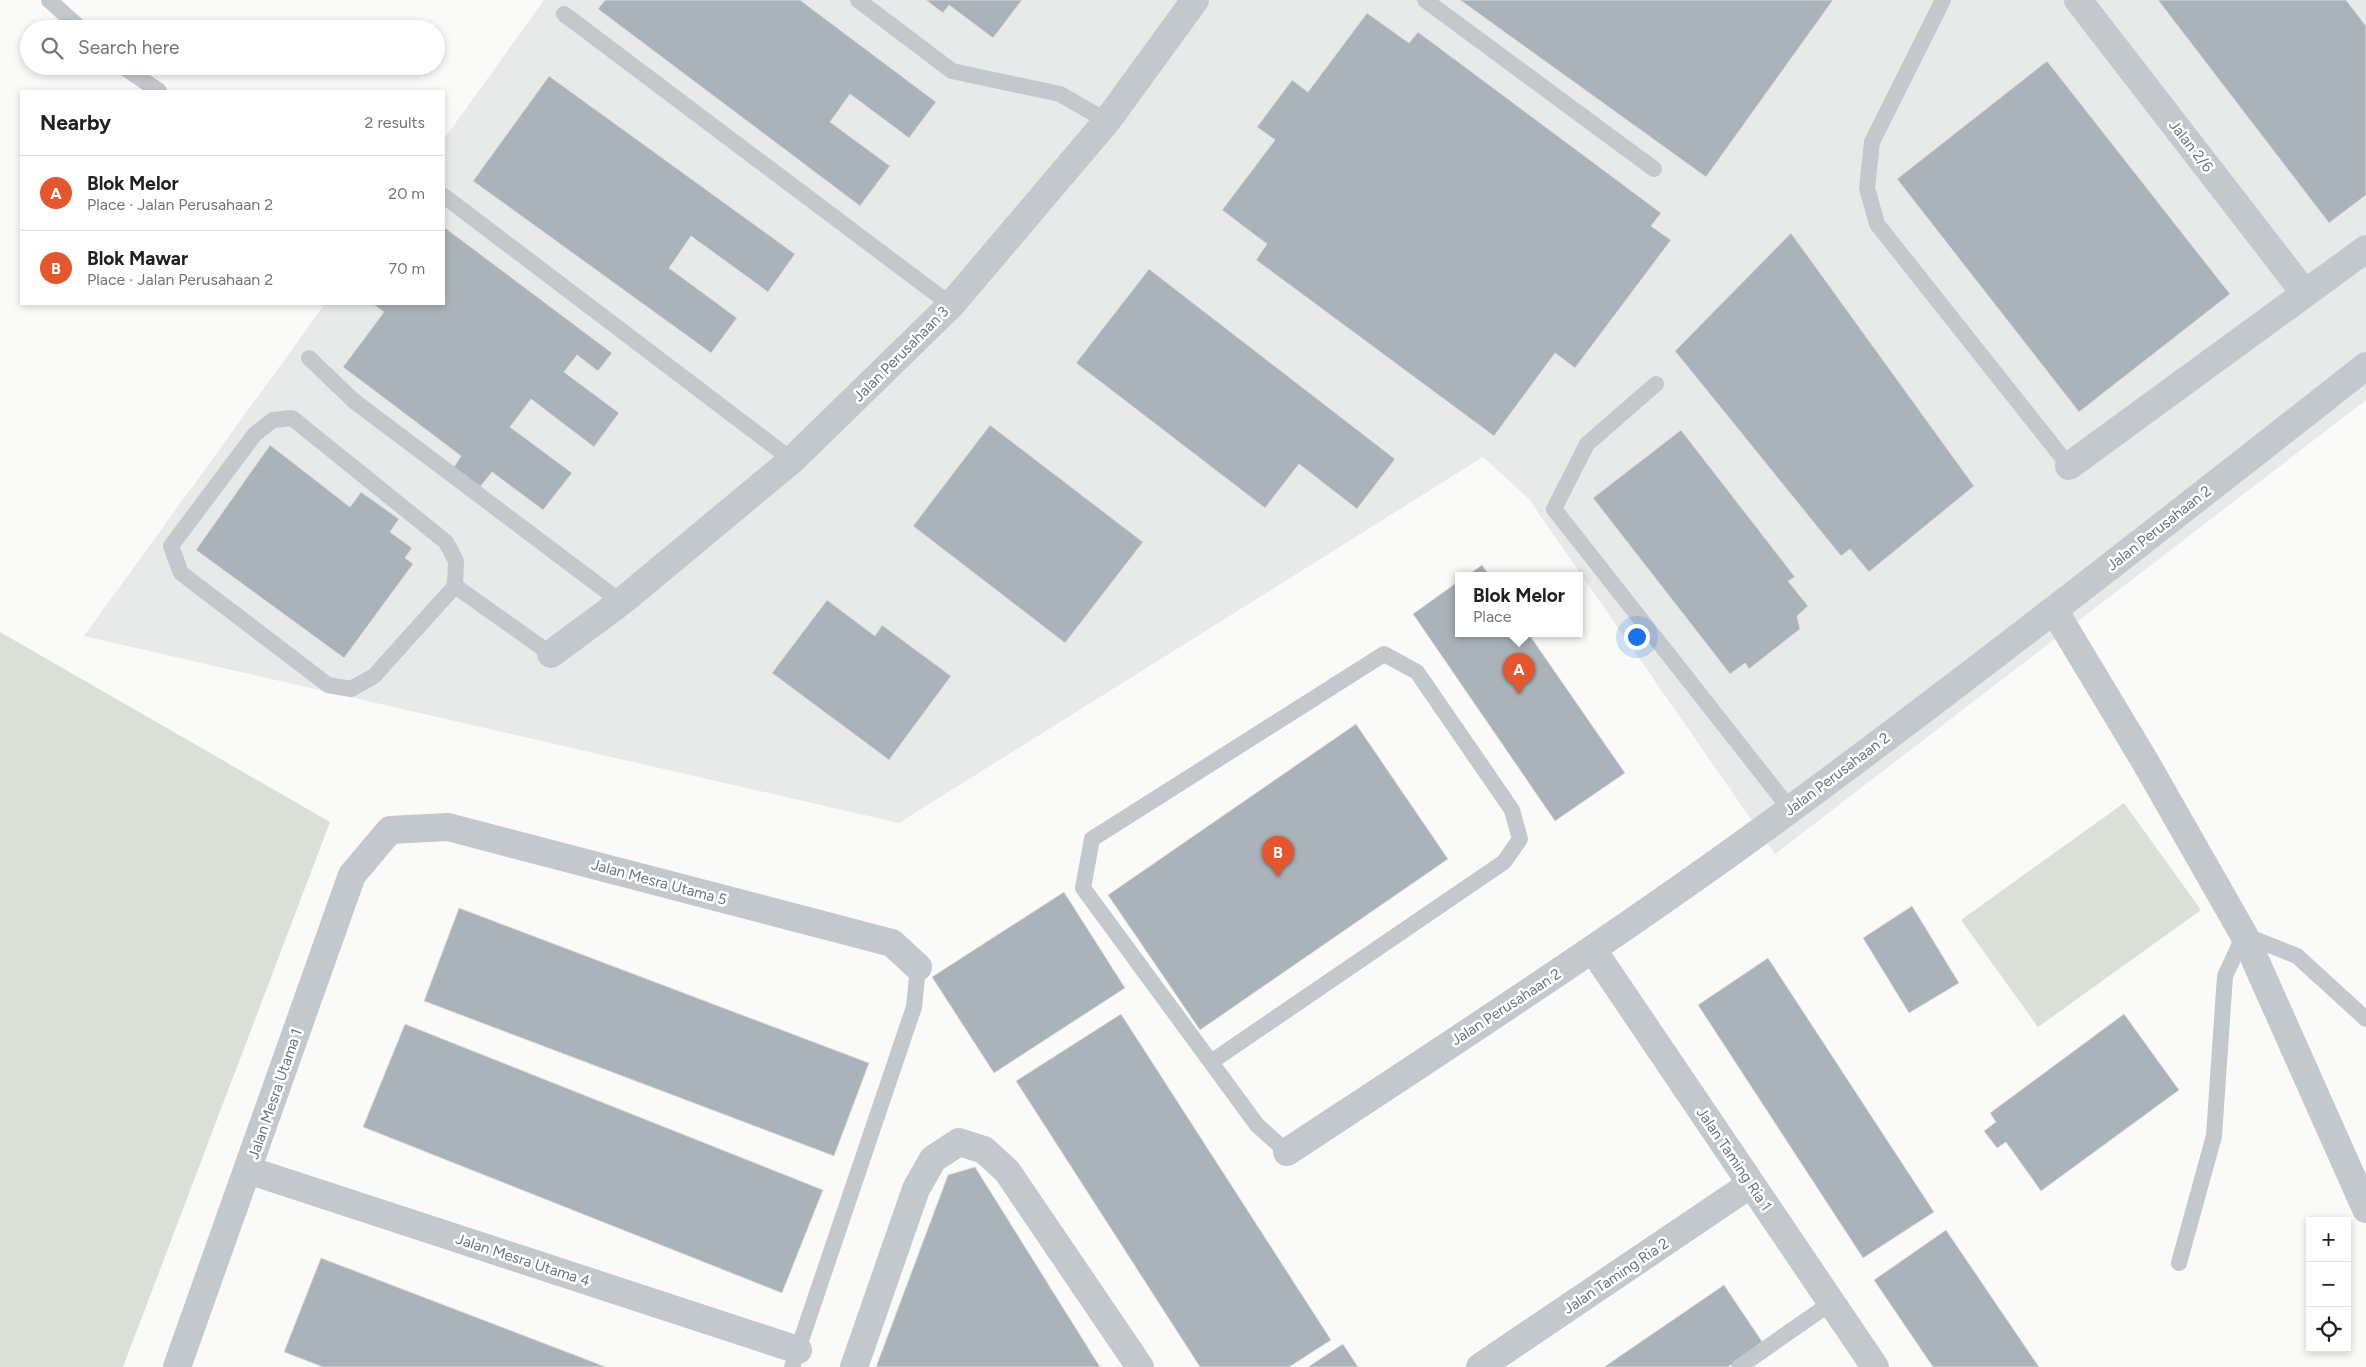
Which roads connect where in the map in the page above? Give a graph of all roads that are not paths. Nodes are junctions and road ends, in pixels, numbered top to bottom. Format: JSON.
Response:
{"nodes":[{"id":1,"x":49,"y":0,"type":"edge"},
{"id":2,"x":858,"y":0,"type":"edge"},
{"id":3,"x":1195,"y":0,"type":"edge"},
{"id":4,"x":1425,"y":0,"type":"edge"},
{"id":5,"x":1943,"y":0,"type":"edge"},
{"id":6,"x":2078,"y":0,"type":"edge"},
{"id":7,"x":564,"y":14,"type":"dead end"},
{"id":8,"x":71,"y":20,"type":"edge"},
{"id":9,"x":135,"y":75,"type":"edge"},
{"id":10,"x":158,"y":90,"type":"edge"},
{"id":11,"x":1107,"y":121,"type":"junction"},
{"id":12,"x":1654,"y":169,"type":"dead end"},
{"id":13,"x":445,"y":197,"type":"edge"},
{"id":14,"x":2366,"y":249,"type":"edge"},
{"id":15,"x":2304,"y":292,"type":"junction"},
{"id":16,"x":950,"y":305,"type":"junction"},
{"id":17,"x":309,"y":358,"type":"dead end"},
{"id":18,"x":2366,"y":366,"type":"edge"},
{"id":19,"x":1656,"y":384,"type":"dead end"},
{"id":20,"x":792,"y":460,"type":"junction"},
{"id":21,"x":2069,"y":466,"type":"joint"},
{"id":22,"x":456,"y":586,"type":"junction"},
{"id":23,"x":621,"y":602,"type":"junction"},
{"id":24,"x":2054,"y":610,"type":"junction"},
{"id":25,"x":551,"y":654,"type":"joint"},
{"id":26,"x":1790,"y":809,"type":"junction"},
{"id":27,"x":390,"y":830,"type":"joint"},
{"id":28,"x":2244,"y":935,"type":"junction"},
{"id":29,"x":1593,"y":950,"type":"junction"},
{"id":30,"x":918,"y":968,"type":"joint"},
{"id":31,"x":2366,"y":1019,"type":"edge"},
{"id":32,"x":1211,"y":1062,"type":"junction"},
{"id":33,"x":1287,"y":1152,"type":"joint"},
{"id":34,"x":248,"y":1170,"type":"junction"},
{"id":35,"x":1751,"y":1184,"type":"junction"},
{"id":36,"x":2366,"y":1209,"type":"edge"},
{"id":37,"x":2179,"y":1263,"type":"dead end"},
{"id":38,"x":1831,"y":1303,"type":"junction"},
{"id":39,"x":795,"y":1359,"type":"edge"},
{"id":40,"x":177,"y":1367,"type":"edge"},
{"id":41,"x":854,"y":1367,"type":"edge"},
{"id":42,"x":1140,"y":1367,"type":"edge"},
{"id":43,"x":1480,"y":1367,"type":"edge"},
{"id":44,"x":1739,"y":1367,"type":"edge"},
{"id":45,"x":1875,"y":1367,"type":"edge"}],
"edges":[{"from":1,"to":8,"type":"lane"},
{"from":2,"to":11,"type":"lane"},
{"from":3,"to":11,"type":"street","name":"Jalan Perusahaan 3"},
{"from":4,"to":12,"type":"lane"},
{"from":5,"to":21,"type":"lane"},
{"from":6,"to":15,"type":"street","name":"Jalan 2/6"},
{"from":7,"to":16,"type":"lane"},
{"from":9,"to":10,"type":"lane"},
{"from":11,"to":16,"type":"street","name":"Jalan Perusahaan 3"},
{"from":13,"to":20,"type":"lane"},
{"from":14,"to":15,"type":"street"},
{"from":15,"to":21,"type":"street"},
{"from":16,"to":20,"type":"street","name":"Jalan Perusahaan 3"},
{"from":17,"to":23,"type":"lane"},
{"from":18,"to":24,"type":"street","name":"Jalan Perusahaan 2"},
{"from":19,"to":26,"type":"lane"},
{"from":20,"to":23,"type":"street","name":"Jalan Perusahaan 3"},
{"from":22,"to":22,"type":"lane"},
{"from":22,"to":25,"type":"lane"},
{"from":23,"to":25,"type":"street","name":"Jalan Perusahaan 3"},
{"from":24,"to":26,"type":"street","name":"Jalan Perusahaan 2"},
{"from":24,"to":28,"type":"street"},
{"from":26,"to":29,"type":"street","name":"Jalan Perusahaan 2"},
{"from":27,"to":30,"type":"street","name":"Jalan Mesra Utama 5"},
{"from":27,"to":34,"type":"street","name":"Jalan Mesra Utama 1"},
{"from":28,"to":31,"type":"lane"},
{"from":28,"to":36,"type":"street"},
{"from":28,"to":37,"type":"lane"},
{"from":29,"to":33,"type":"street","name":"Jalan Perusahaan 2"},
{"from":29,"to":35,"type":"street","name":"Jalan Taming Ria 1"},
{"from":30,"to":39,"type":"lane"},
{"from":32,"to":32,"type":"lane"},
{"from":32,"to":33,"type":"lane"},
{"from":34,"to":39,"type":"street","name":"Jalan Mesra Utama 4"},
{"from":34,"to":40,"type":"street","name":"Jalan Mesra Utama 1"},
{"from":35,"to":38,"type":"street","name":"Jalan Taming Ria 1"},
{"from":35,"to":43,"type":"street","name":"Jalan Taming Ria 2"},
{"from":38,"to":44,"type":"lane"},
{"from":38,"to":45,"type":"street","name":"Jalan Taming Ria 1"},
{"from":41,"to":42,"type":"street"}]}
